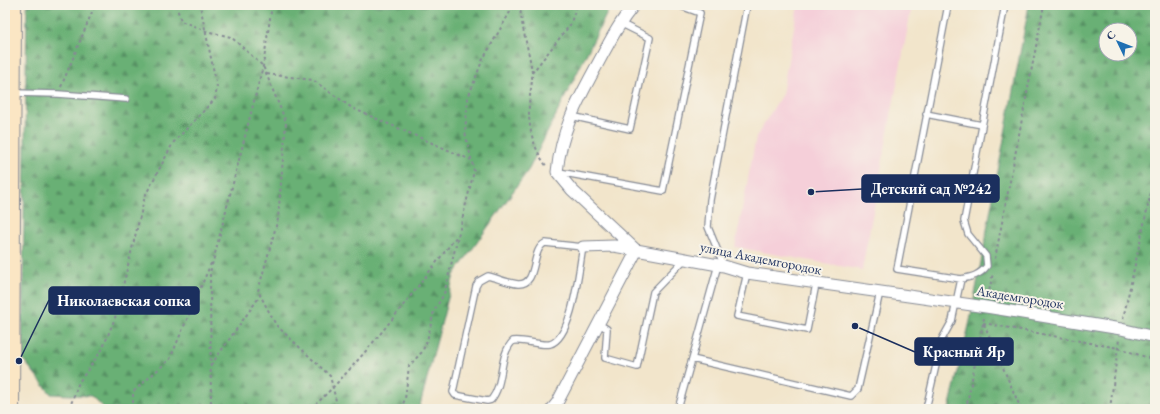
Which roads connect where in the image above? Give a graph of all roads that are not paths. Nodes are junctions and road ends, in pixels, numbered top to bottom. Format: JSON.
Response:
{"nodes":[{"id":1,"x":13,"y":5,"type":"edge"},
{"id":2,"x":634,"y":5,"type":"edge"},
{"id":3,"x":678,"y":5,"type":"edge"},
{"id":4,"x":746,"y":5,"type":"edge"},
{"id":5,"x":948,"y":5,"type":"edge"},
{"id":6,"x":1005,"y":5,"type":"edge"},
{"id":7,"x":620,"y":23,"type":"junction"},
{"id":8,"x":11,"y":93,"type":"junction"},
{"id":9,"x":126,"y":99,"type":"dead end"},
{"id":10,"x":926,"y":114,"type":"junction"},
{"id":11,"x":570,"y":116,"type":"junction"},
{"id":12,"x":982,"y":125,"type":"junction"},
{"id":13,"x":557,"y":172,"type":"junction"},
{"id":14,"x":583,"y":247,"type":"junction"},
{"id":15,"x":637,"y":250,"type":"junction"},
{"id":16,"x":685,"y":259,"type":"junction"},
{"id":17,"x":721,"y":265,"type":"junction"},
{"id":18,"x":747,"y":273,"type":"junction"},
{"id":19,"x":961,"y":279,"type":"junction"},
{"id":20,"x":816,"y":284,"type":"junction"},
{"id":21,"x":880,"y":292,"type":"junction"},
{"id":22,"x":956,"y":302,"type":"junction"},
{"id":23,"x":599,"y":324,"type":"junction"},
{"id":24,"x":1155,"y":338,"type":"edge"},
{"id":25,"x":692,"y":359,"type":"junction"},
{"id":26,"x":11,"y":409,"type":"edge"},
{"id":27,"x":552,"y":409,"type":"edge"},
{"id":28,"x":678,"y":409,"type":"edge"},
{"id":29,"x":926,"y":409,"type":"edge"}],
"edges":[{"from":1,"to":8,"type":"main road"},
{"from":2,"to":7,"type":"street"},
{"from":3,"to":13,"type":"lane"},
{"from":4,"to":17,"type":"lane"},
{"from":5,"to":10,"type":"lane"},
{"from":6,"to":12,"type":"lane"},
{"from":7,"to":11,"type":"street"},
{"from":7,"to":11,"type":"lane"},
{"from":8,"to":9,"type":"lane"},
{"from":8,"to":26,"type":"main road"},
{"from":10,"to":12,"type":"lane"},
{"from":10,"to":19,"type":"lane"},
{"from":11,"to":13,"type":"street"},
{"from":12,"to":19,"type":"lane"},
{"from":13,"to":15,"type":"street"},
{"from":14,"to":14,"type":"lane"},
{"from":14,"to":15,"type":"street","name":"улица Академгородок"},
{"from":15,"to":16,"type":"street","name":"улица Академгородок"},
{"from":15,"to":23,"type":"street"},
{"from":16,"to":17,"type":"street","name":"улица Академгородок"},
{"from":16,"to":23,"type":"lane"},
{"from":17,"to":18,"type":"street","name":"улица Академгородок"},
{"from":17,"to":25,"type":"lane"},
{"from":18,"to":20,"type":"street","name":"улица Академгородок"},
{"from":18,"to":20,"type":"lane"},
{"from":19,"to":22,"type":"lane"},
{"from":20,"to":21,"type":"street","name":"улица Академгородок"},
{"from":21,"to":22,"type":"street","name":"Академгородок"},
{"from":21,"to":25,"type":"lane"},
{"from":22,"to":24,"type":"street","name":"Академгородок"},
{"from":22,"to":29,"type":"lane"},
{"from":23,"to":27,"type":"street"},
{"from":25,"to":28,"type":"lane"}]}
